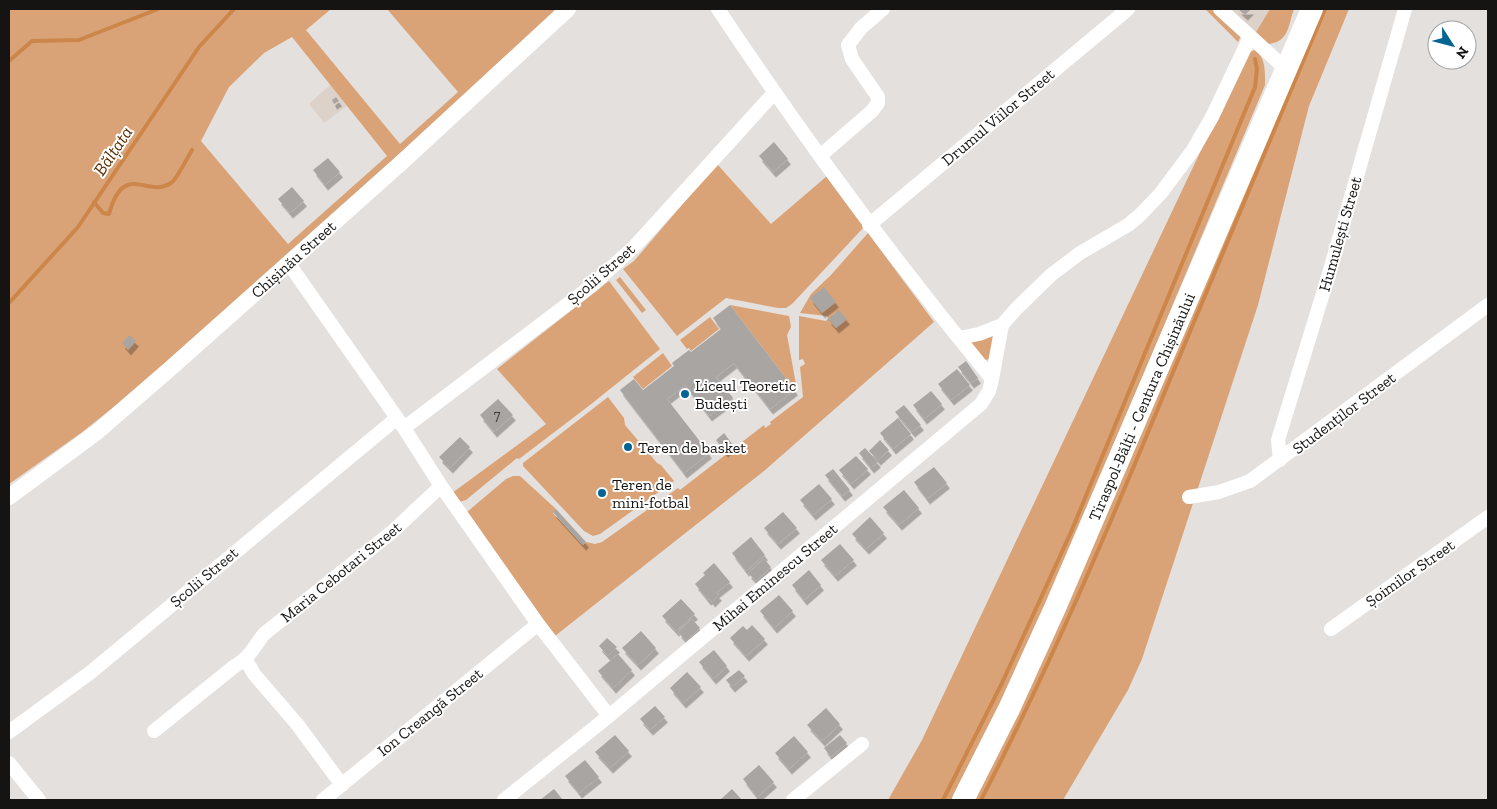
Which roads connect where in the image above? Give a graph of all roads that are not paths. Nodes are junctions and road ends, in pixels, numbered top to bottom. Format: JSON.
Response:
{"nodes":[{"id":1,"x":568,"y":9,"type":"edge"},
{"id":2,"x":718,"y":9,"type":"edge"},
{"id":3,"x":883,"y":9,"type":"edge"},
{"id":4,"x":1128,"y":9,"type":"edge"},
{"id":5,"x":1220,"y":9,"type":"edge"},
{"id":6,"x":1312,"y":9,"type":"edge"},
{"id":7,"x":1405,"y":9,"type":"edge"},
{"id":8,"x":1250,"y":37,"type":"junction"},
{"id":9,"x":1286,"y":70,"type":"junction"},
{"id":10,"x":774,"y":93,"type":"junction"},
{"id":11,"x":820,"y":156,"type":"junction"},
{"id":12,"x":869,"y":224,"type":"junction"},
{"id":13,"x":289,"y":264,"type":"junction"},
{"id":14,"x":1488,"y":305,"type":"edge"},
{"id":15,"x":1002,"y":325,"type":"junction"},
{"id":16,"x":959,"y":338,"type":"junction"},
{"id":17,"x":992,"y":379,"type":"junction"},
{"id":18,"x":401,"y":423,"type":"junction"},
{"id":19,"x":1280,"y":460,"type":"junction"},
{"id":20,"x":441,"y":486,"type":"junction"},
{"id":21,"x":9,"y":497,"type":"edge"},
{"id":22,"x":1189,"y":497,"type":"dead end"},
{"id":23,"x":1488,"y":518,"type":"edge"},
{"id":24,"x":538,"y":624,"type":"junction"},
{"id":25,"x":1331,"y":629,"type":"dead end"},
{"id":26,"x":246,"y":660,"type":"junction"},
{"id":27,"x":609,"y":716,"type":"junction"},
{"id":28,"x":154,"y":731,"type":"dead end"},
{"id":29,"x":9,"y":732,"type":"edge"},
{"id":30,"x":862,"y":744,"type":"dead end"},
{"id":31,"x":9,"y":763,"type":"edge"},
{"id":32,"x":342,"y":785,"type":"junction"},
{"id":33,"x":39,"y":800,"type":"edge"},
{"id":34,"x":323,"y":800,"type":"edge"},
{"id":35,"x":504,"y":800,"type":"edge"},
{"id":36,"x":793,"y":800,"type":"edge"},
{"id":37,"x":963,"y":800,"type":"edge"}],
"edges":[{"from":1,"to":13,"type":"street","name":"Chișinău Street"},
{"from":2,"to":10,"type":"street"},
{"from":3,"to":11,"type":"street"},
{"from":4,"to":12,"type":"street","name":"Drumul Viilor Street"},
{"from":5,"to":8,"type":"street"},
{"from":6,"to":9,"type":"highway","name":"Tiraspol-Bălţi - Centura Chișinăului"},
{"from":7,"to":19,"type":"street","name":"Humulești Street"},
{"from":8,"to":9,"type":"street"},
{"from":8,"to":15,"type":"street"},
{"from":9,"to":37,"type":"highway","name":"Tiraspol-Bălţi - Centura Chișinăului"},
{"from":10,"to":11,"type":"street"},
{"from":10,"to":18,"type":"street","name":"Școlii Street"},
{"from":11,"to":12,"type":"street"},
{"from":12,"to":16,"type":"street"},
{"from":13,"to":18,"type":"street"},
{"from":13,"to":21,"type":"street","name":"Chișinău Street"},
{"from":14,"to":19,"type":"street","name":"Studenților Street"},
{"from":15,"to":16,"type":"street"},
{"from":15,"to":17,"type":"street","name":"Mihai Eminescu Street"},
{"from":16,"to":17,"type":"street"},
{"from":17,"to":27,"type":"street","name":"Mihai Eminescu Street"},
{"from":18,"to":20,"type":"street"},
{"from":18,"to":29,"type":"street","name":"Școlii Street"},
{"from":19,"to":22,"type":"street","name":"Studenților Street"},
{"from":20,"to":24,"type":"street"},
{"from":20,"to":26,"type":"street","name":"Maria Cebotari Street"},
{"from":23,"to":25,"type":"street","name":"Șoimilor Street"},
{"from":24,"to":27,"type":"street"},
{"from":24,"to":32,"type":"street","name":"Ion Creangă Street"},
{"from":26,"to":28,"type":"street","name":"Maria Cebotari Street"},
{"from":26,"to":32,"type":"street"},
{"from":27,"to":35,"type":"street","name":"Mihai Eminescu Street"},
{"from":30,"to":36,"type":"street"},
{"from":31,"to":33,"type":"street"},
{"from":32,"to":34,"type":"street","name":"Ion Creangă Street"}]}
